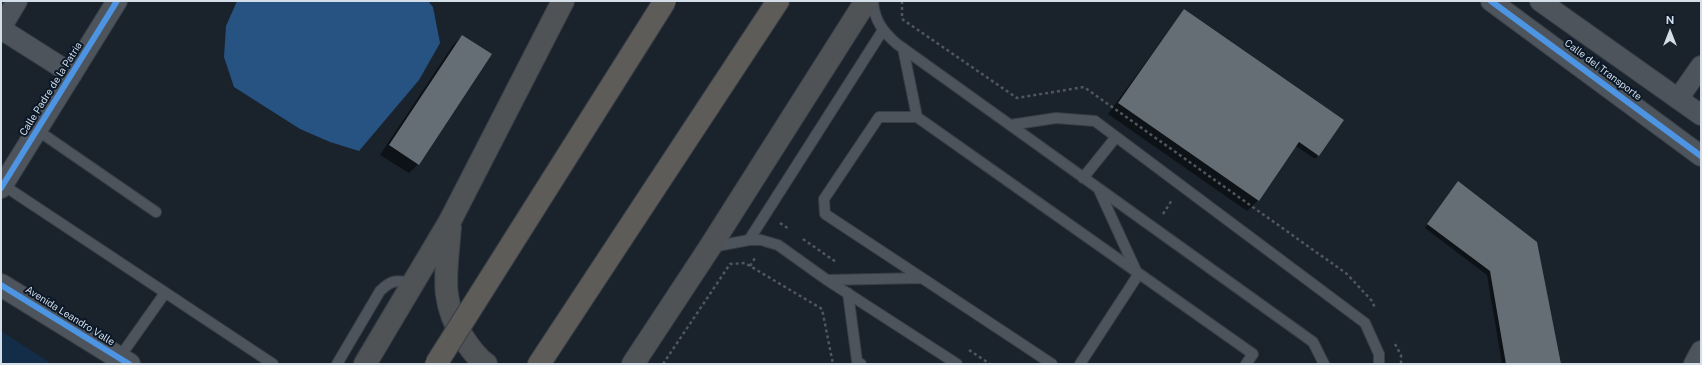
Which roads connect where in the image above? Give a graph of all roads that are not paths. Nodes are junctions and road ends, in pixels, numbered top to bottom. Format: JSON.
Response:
{"nodes":[{"id":1,"x":17,"y":1,"type":"edge"},
{"id":2,"x":117,"y":1,"type":"edge"},
{"id":3,"x":562,"y":1,"type":"edge"},
{"id":4,"x":665,"y":1,"type":"edge"},
{"id":5,"x":778,"y":1,"type":"edge"},
{"id":6,"x":866,"y":1,"type":"edge"},
{"id":7,"x":873,"y":1,"type":"edge"},
{"id":8,"x":1491,"y":1,"type":"edge"},
{"id":9,"x":1540,"y":1,"type":"edge"},
{"id":10,"x":1,"y":28,"type":"edge"},
{"id":11,"x":883,"y":30,"type":"junction"},
{"id":12,"x":900,"y":46,"type":"junction"},
{"id":13,"x":1701,"y":66,"type":"edge"},
{"id":14,"x":72,"y":74,"type":"junction"},
{"id":15,"x":1678,"y":99,"type":"junction"},
{"id":16,"x":1701,"y":115,"type":"edge"},
{"id":17,"x":917,"y":117,"type":"junction"},
{"id":18,"x":1010,"y":125,"type":"junction"},
{"id":19,"x":37,"y":130,"type":"junction"},
{"id":20,"x":1116,"y":136,"type":"junction"},
{"id":21,"x":1701,"y":156,"type":"edge"},
{"id":22,"x":1083,"y":178,"type":"junction"},
{"id":23,"x":2,"y":186,"type":"edge"},
{"id":24,"x":1099,"y":189,"type":"junction"},
{"id":25,"x":156,"y":212,"type":"dead end"},
{"id":26,"x":450,"y":222,"type":"junction"},
{"id":27,"x":749,"y":240,"type":"junction"},
{"id":28,"x":710,"y":247,"type":"junction"},
{"id":29,"x":1138,"y":274,"type":"junction"},
{"id":30,"x":922,"y":278,"type":"junction"},
{"id":31,"x":827,"y":280,"type":"junction"},
{"id":32,"x":413,"y":284,"type":"junction"},
{"id":33,"x":1,"y":285,"type":"edge"},
{"id":34,"x":165,"y":293,"type":"junction"},
{"id":35,"x":848,"y":293,"type":"junction"},
{"id":36,"x":1701,"y":351,"type":"edge"},
{"id":37,"x":638,"y":357,"type":"edge"},
{"id":38,"x":124,"y":361,"type":"edge"},
{"id":39,"x":273,"y":364,"type":"edge"},
{"id":40,"x":337,"y":364,"type":"edge"},
{"id":41,"x":365,"y":364,"type":"edge"},
{"id":42,"x":436,"y":364,"type":"edge"},
{"id":43,"x":486,"y":364,"type":"edge"},
{"id":44,"x":539,"y":364,"type":"edge"},
{"id":45,"x":619,"y":364,"type":"edge"},
{"id":46,"x":861,"y":364,"type":"edge"},
{"id":47,"x":957,"y":364,"type":"edge"},
{"id":48,"x":1052,"y":364,"type":"edge"},
{"id":49,"x":1080,"y":364,"type":"edge"},
{"id":50,"x":1246,"y":364,"type":"edge"},
{"id":51,"x":1324,"y":364,"type":"edge"},
{"id":52,"x":1379,"y":364,"type":"edge"},
{"id":53,"x":1694,"y":364,"type":"edge"}],
"edges":[{"from":1,"to":10,"type":"street"},
{"from":2,"to":14,"type":"street","name":"Calle Padre de la Patria"},
{"from":3,"to":26,"type":"main road"},
{"from":4,"to":42,"type":"highway","bridge":true},
{"from":5,"to":44,"type":"highway"},
{"from":6,"to":28,"type":"main road"},
{"from":7,"to":11,"type":"lane"},
{"from":8,"to":21,"type":"street","name":"Calle del Transporte"},
{"from":9,"to":15,"type":"street","name":"Calle del Transporte"},
{"from":10,"to":14,"type":"street"},
{"from":11,"to":12,"type":"lane"},
{"from":11,"to":27,"type":"lane"},
{"from":12,"to":17,"type":"lane"},
{"from":12,"to":18,"type":"lane"},
{"from":13,"to":15,"type":"street"},
{"from":14,"to":19,"type":"street","name":"Calle Padre de la Patria"},
{"from":15,"to":16,"type":"street","name":"Calle del Transporte"},
{"from":17,"to":29,"type":"lane"},
{"from":17,"to":30,"type":"lane"},
{"from":18,"to":20,"type":"lane"},
{"from":18,"to":22,"type":"lane"},
{"from":19,"to":23,"type":"street","name":"Calle Padre de la Patria"},
{"from":19,"to":25,"type":"lane"},
{"from":20,"to":22,"type":"lane"},
{"from":20,"to":52,"type":"lane"},
{"from":22,"to":24,"type":"lane"},
{"from":23,"to":34,"type":"lane"},
{"from":24,"to":29,"type":"lane"},
{"from":24,"to":51,"type":"lane"},
{"from":26,"to":32,"type":"main road"},
{"from":26,"to":43,"type":"main road"},
{"from":27,"to":28,"type":"lane"},
{"from":27,"to":31,"type":"lane"},
{"from":28,"to":37,"type":"main road"},
{"from":29,"to":49,"type":"lane"},
{"from":29,"to":50,"type":"lane"},
{"from":30,"to":31,"type":"lane"},
{"from":30,"to":48,"type":"lane"},
{"from":31,"to":35,"type":"lane"},
{"from":32,"to":40,"type":"lane"},
{"from":32,"to":41,"type":"main road"},
{"from":33,"to":38,"type":"street","name":"Avenida Leandro Valle"},
{"from":34,"to":38,"type":"lane"},
{"from":34,"to":39,"type":"lane"},
{"from":35,"to":46,"type":"lane"},
{"from":35,"to":47,"type":"lane"},
{"from":36,"to":53,"type":"street"},
{"from":37,"to":45,"type":"main road"}]}
